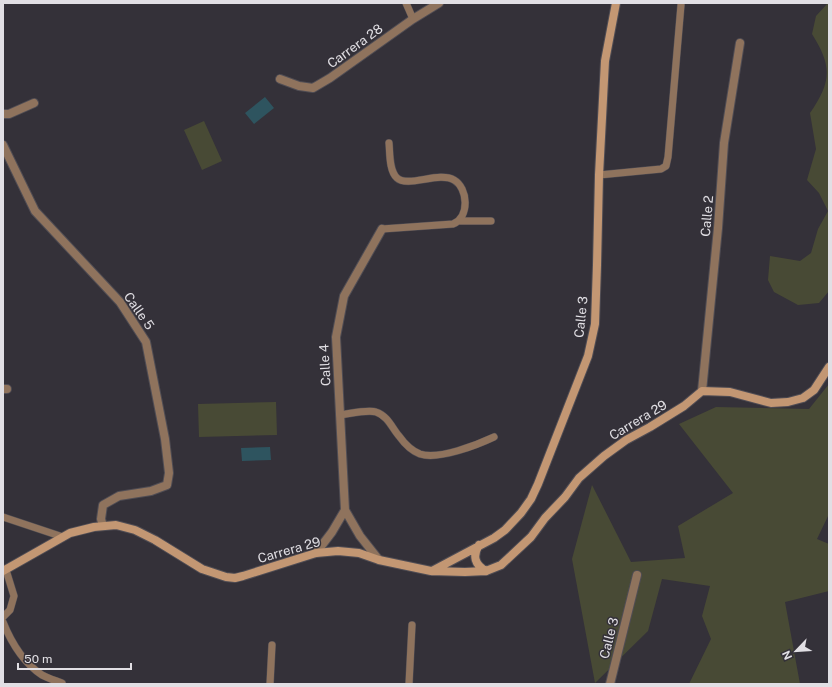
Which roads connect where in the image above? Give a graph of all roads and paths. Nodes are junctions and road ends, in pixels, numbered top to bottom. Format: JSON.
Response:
{"nodes":[{"id":1,"x":406,"y":3,"type":"edge"},
{"id":2,"x":439,"y":3,"type":"edge"},
{"id":3,"x":616,"y":3,"type":"edge"},
{"id":4,"x":681,"y":5,"type":"dead end"},
{"id":5,"x":413,"y":19,"type":"junction"},
{"id":6,"x":740,"y":43,"type":"dead end"},
{"id":7,"x":280,"y":79,"type":"dead end"},
{"id":8,"x":34,"y":103,"type":"dead end"},
{"id":9,"x":3,"y":114,"type":"edge"},
{"id":10,"x":389,"y":143,"type":"dead end"},
{"id":11,"x":3,"y":145,"type":"edge"},
{"id":12,"x":598,"y":175,"type":"junction"},
{"id":13,"x":491,"y":221,"type":"dead end"},
{"id":14,"x":459,"y":222,"type":"junction"},
{"id":15,"x":382,"y":229,"type":"joint"},
{"id":16,"x":829,"y":367,"type":"edge"},
{"id":17,"x":702,"y":391,"type":"junction"},
{"id":18,"x":340,"y":415,"type":"junction"},
{"id":19,"x":494,"y":438,"type":"dead end"},
{"id":20,"x":345,"y":510,"type":"junction"},
{"id":21,"x":3,"y":517,"type":"edge"},
{"id":22,"x":103,"y":526,"type":"junction"},
{"id":23,"x":63,"y":537,"type":"junction"},
{"id":24,"x":154,"y":540,"type":"junction"},
{"id":25,"x":479,"y":545,"type":"junction"},
{"id":26,"x":316,"y":553,"type":"junction"},
{"id":27,"x":379,"y":560,"type":"junction"},
{"id":28,"x":4,"y":571,"type":"edge"},
{"id":29,"x":431,"y":571,"type":"junction"},
{"id":30,"x":486,"y":571,"type":"junction"},
{"id":31,"x":637,"y":575,"type":"dead end"},
{"id":32,"x":3,"y":617,"type":"edge"},
{"id":33,"x":3,"y":622,"type":"edge"},
{"id":34,"x":412,"y":625,"type":"dead end"},
{"id":35,"x":272,"y":645,"type":"dead end"},
{"id":36,"x":62,"y":684,"type":"edge"},
{"id":37,"x":270,"y":684,"type":"edge"},
{"id":38,"x":409,"y":684,"type":"edge"},
{"id":39,"x":610,"y":684,"type":"edge"}],
"edges":[{"from":1,"to":5,"type":"lane"},
{"from":2,"to":5,"type":"street","name":"Carrera 28"},
{"from":3,"to":12,"type":"street","name":"Calle 3"},
{"from":4,"to":12,"type":"lane"},
{"from":5,"to":7,"type":"street","name":"Carrera 28"},
{"from":6,"to":17,"type":"street","name":"Calle 2"},
{"from":8,"to":9,"type":"street"},
{"from":10,"to":14,"type":"lane"},
{"from":11,"to":22,"type":"street","name":"Calle 5"},
{"from":12,"to":25,"type":"street","name":"Calle 3"},
{"from":13,"to":14,"type":"lane"},
{"from":14,"to":15,"type":"lane"},
{"from":15,"to":18,"type":"street","name":"Calle 4"},
{"from":16,"to":17,"type":"street"},
{"from":17,"to":30,"type":"street","name":"Carrera 29"},
{"from":18,"to":19,"type":"lane"},
{"from":18,"to":20,"type":"street","name":"Calle 4"},
{"from":20,"to":26,"type":"street"},
{"from":20,"to":27,"type":"street","name":"Calle 4"},
{"from":21,"to":23,"type":"lane"},
{"from":22,"to":23,"type":"street","name":"Carrera 29"},
{"from":22,"to":24,"type":"street","name":"Carrera 29"},
{"from":23,"to":24,"type":"street","name":"Carrera 29"},
{"from":23,"to":28,"type":"street","name":"Carrera 29"},
{"from":24,"to":26,"type":"street","name":"Carrera 29"},
{"from":25,"to":29,"type":"street","name":"Calle 3"},
{"from":25,"to":30,"type":"street"},
{"from":26,"to":27,"type":"street","name":"Carrera 29"},
{"from":27,"to":29,"type":"street","name":"Carrera 29"},
{"from":28,"to":32,"type":"lane"},
{"from":29,"to":30,"type":"street","name":"Carrera 29"},
{"from":31,"to":39,"type":"street","name":"Calle 3"},
{"from":33,"to":36,"type":"lane"},
{"from":34,"to":38,"type":"lane"},
{"from":35,"to":37,"type":"lane"}]}
